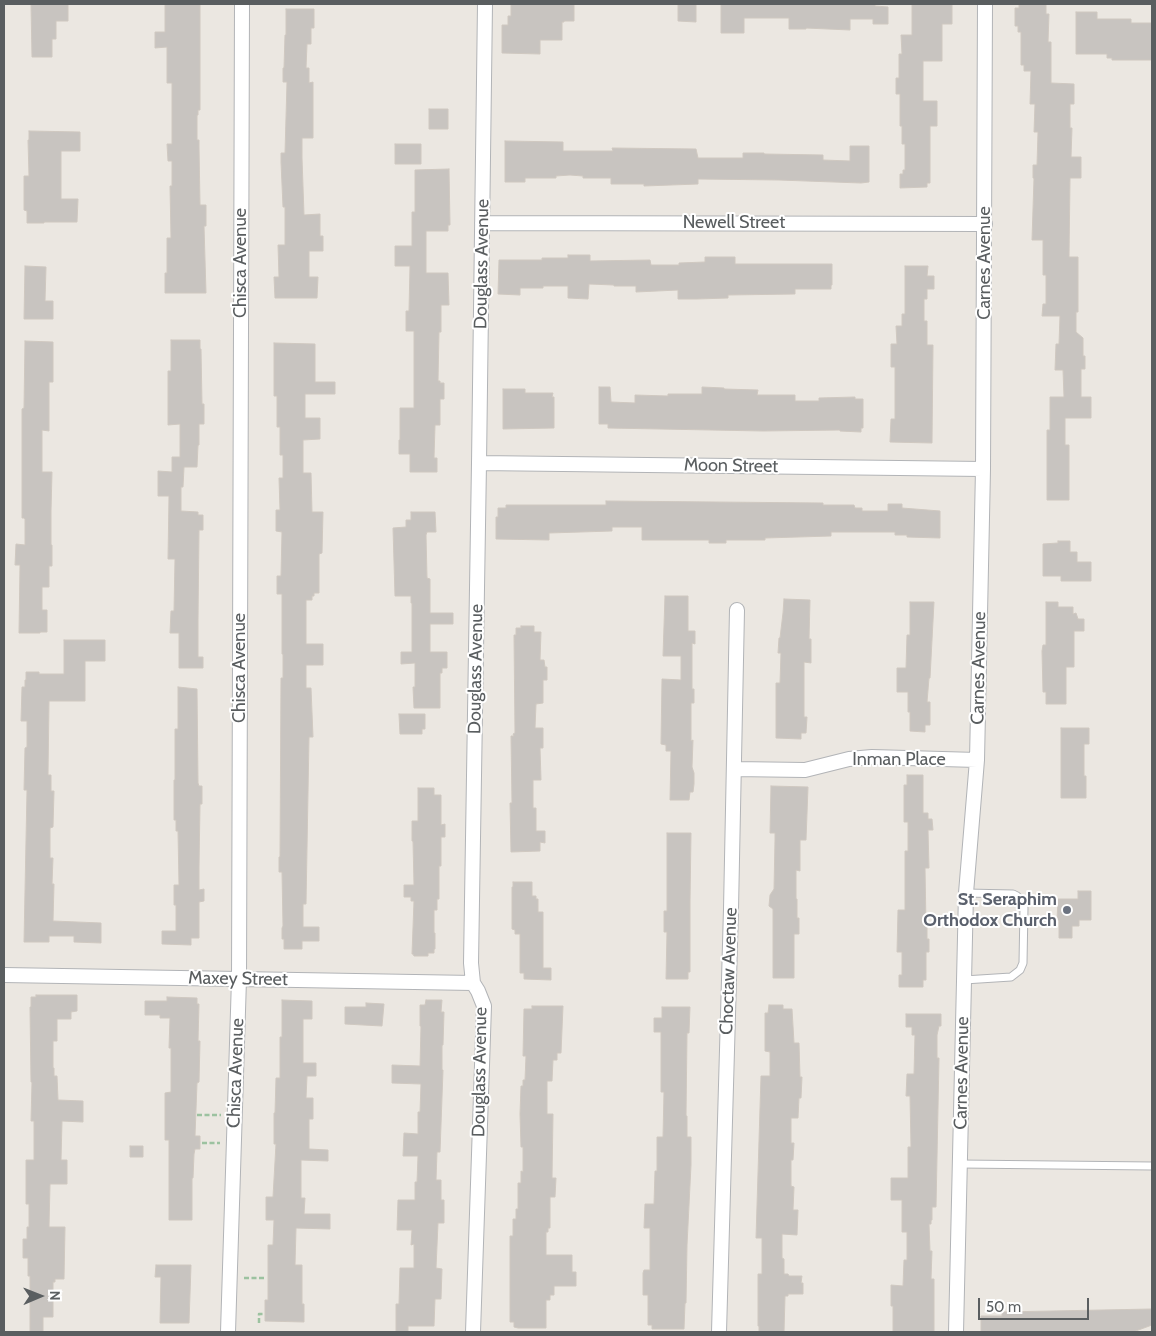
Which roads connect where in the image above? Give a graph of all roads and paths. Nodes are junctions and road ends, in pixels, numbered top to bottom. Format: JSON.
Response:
{"nodes":[{"id":1,"x":242,"y":4,"type":"edge"},
{"id":2,"x":485,"y":4,"type":"edge"},
{"id":3,"x":986,"y":4,"type":"edge"},
{"id":4,"x":482,"y":223,"type":"junction"},
{"id":5,"x":985,"y":224,"type":"junction"},
{"id":6,"x":479,"y":463,"type":"junction"},
{"id":7,"x":983,"y":469,"type":"junction"},
{"id":8,"x":737,"y":610,"type":"dead end"},
{"id":9,"x":977,"y":760,"type":"junction"},
{"id":10,"x":734,"y":769,"type":"junction"},
{"id":11,"x":966,"y":893,"type":"junction"},
{"id":12,"x":4,"y":975,"type":"edge"},
{"id":13,"x":239,"y":979,"type":"junction"},
{"id":14,"x":964,"y":980,"type":"junction"},
{"id":15,"x":473,"y":983,"type":"junction"},
{"id":16,"x":197,"y":1115,"type":"dead end"},
{"id":17,"x":222,"y":1115,"type":"dead end"},
{"id":18,"x":202,"y":1143,"type":"dead end"},
{"id":19,"x":222,"y":1143,"type":"dead end"},
{"id":20,"x":960,"y":1164,"type":"junction"},
{"id":21,"x":1152,"y":1166,"type":"edge"},
{"id":22,"x":244,"y":1278,"type":"dead end"},
{"id":23,"x":264,"y":1278,"type":"dead end"},
{"id":24,"x":263,"y":1314,"type":"dead end"},
{"id":25,"x":259,"y":1323,"type":"dead end"},
{"id":26,"x":228,"y":1332,"type":"edge"},
{"id":27,"x":473,"y":1332,"type":"edge"},
{"id":28,"x":719,"y":1332,"type":"edge"},
{"id":29,"x":956,"y":1332,"type":"edge"}],
"edges":[{"from":1,"to":13,"type":"street","name":"Chisca Avenue"},
{"from":2,"to":4,"type":"street","name":"Douglass Avenue"},
{"from":3,"to":5,"type":"street","name":"Carnes Avenue"},
{"from":4,"to":5,"type":"street","name":"Newell Street"},
{"from":4,"to":6,"type":"street","name":"Douglass Avenue"},
{"from":5,"to":7,"type":"street","name":"Carnes Avenue"},
{"from":6,"to":7,"type":"street","name":"Moon Street"},
{"from":6,"to":15,"type":"street","name":"Douglass Avenue"},
{"from":7,"to":9,"type":"street","name":"Carnes Avenue"},
{"from":8,"to":10,"type":"street","name":"Choctaw Avenue"},
{"from":9,"to":10,"type":"street","name":"Inman Place"},
{"from":9,"to":11,"type":"street","name":"Carnes Avenue"},
{"from":10,"to":28,"type":"street","name":"Choctaw Avenue"},
{"from":11,"to":14,"type":"street","name":"Carnes Avenue"},
{"from":11,"to":14,"type":"lane"},
{"from":12,"to":13,"type":"street","name":"Maxey Street"},
{"from":13,"to":15,"type":"street","name":"Maxey Street"},
{"from":13,"to":26,"type":"street","name":"Chisca Avenue"},
{"from":14,"to":20,"type":"street","name":"Carnes Avenue"},
{"from":15,"to":27,"type":"street","name":"Douglass Avenue"},
{"from":16,"to":17,"type":"path"},
{"from":18,"to":19,"type":"path"},
{"from":20,"to":21,"type":"lane"},
{"from":20,"to":29,"type":"street","name":"Carnes Avenue"},
{"from":22,"to":23,"type":"path"},
{"from":24,"to":25,"type":"path"}]}
